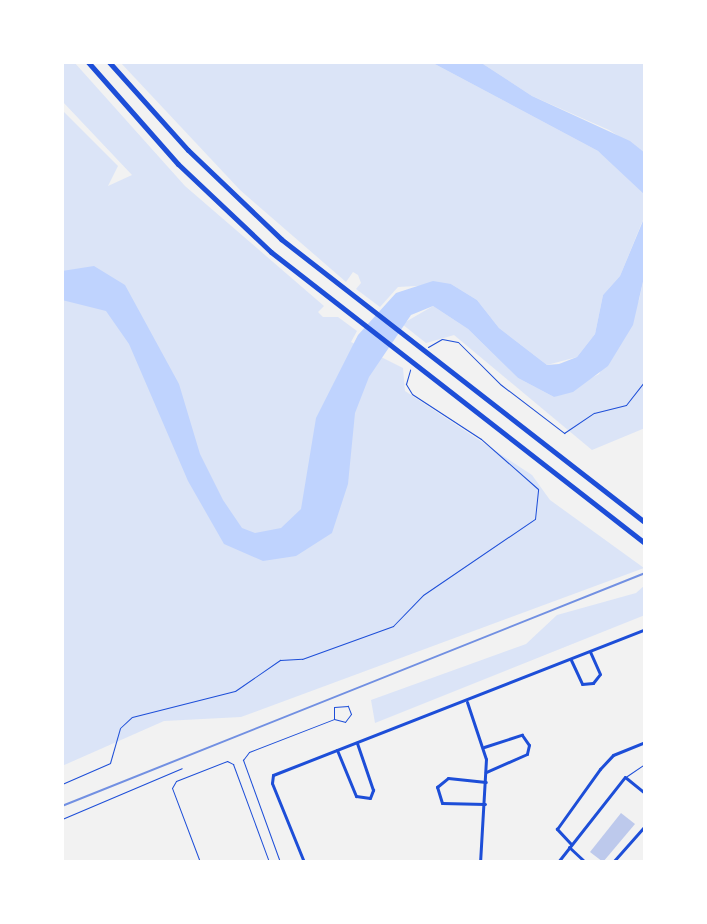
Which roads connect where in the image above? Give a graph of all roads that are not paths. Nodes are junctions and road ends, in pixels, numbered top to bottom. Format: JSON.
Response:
{"nodes":[{"id":1,"x":88,"y":62,"type":"edge"},
{"id":2,"x":109,"y":62,"type":"edge"},
{"id":3,"x":645,"y":522,"type":"edge"},
{"id":4,"x":645,"y":543,"type":"edge"},
{"id":5,"x":645,"y":629,"type":"edge"},
{"id":6,"x":590,"y":651,"type":"junction"},
{"id":7,"x":571,"y":660,"type":"junction"},
{"id":8,"x":467,"y":702,"type":"junction"},
{"id":9,"x":334,"y":719,"type":"junction"},
{"id":10,"x":645,"y":742,"type":"edge"},
{"id":11,"x":357,"y":743,"type":"junction"},
{"id":12,"x":483,"y":748,"type":"junction"},
{"id":13,"x":337,"y":750,"type":"junction"},
{"id":14,"x":645,"y":764,"type":"edge"},
{"id":15,"x":486,"y":772,"type":"junction"},
{"id":16,"x":625,"y":777,"type":"junction"},
{"id":17,"x":486,"y":782,"type":"junction"},
{"id":18,"x":645,"y":793,"type":"edge"},
{"id":19,"x":485,"y":804,"type":"junction"},
{"id":20,"x":645,"y":826,"type":"edge"},
{"id":21,"x":570,"y":846,"type":"junction"},
{"id":22,"x":584,"y":861,"type":"edge"},
{"id":23,"x":200,"y":862,"type":"edge"},
{"id":24,"x":269,"y":862,"type":"edge"},
{"id":25,"x":280,"y":862,"type":"edge"},
{"id":26,"x":304,"y":862,"type":"edge"},
{"id":27,"x":480,"y":862,"type":"edge"},
{"id":28,"x":558,"y":862,"type":"edge"},
{"id":29,"x":613,"y":862,"type":"edge"}],
"edges":[{"from":1,"to":4,"type":"highway"},
{"from":2,"to":3,"type":"highway"},
{"from":5,"to":6,"type":"street"},
{"from":6,"to":7,"type":"street"},
{"from":6,"to":7,"type":"street"},
{"from":7,"to":8,"type":"street"},
{"from":8,"to":11,"type":"street"},
{"from":8,"to":12,"type":"street"},
{"from":9,"to":9,"type":"lane"},
{"from":9,"to":25,"type":"lane"},
{"from":10,"to":21,"type":"street"},
{"from":11,"to":13,"type":"street"},
{"from":11,"to":13,"type":"street"},
{"from":12,"to":15,"type":"street"},
{"from":12,"to":15,"type":"street"},
{"from":13,"to":26,"type":"street"},
{"from":14,"to":16,"type":"lane"},
{"from":15,"to":17,"type":"street"},
{"from":16,"to":18,"type":"street"},
{"from":16,"to":21,"type":"street"},
{"from":17,"to":19,"type":"street"},
{"from":17,"to":19,"type":"street"},
{"from":19,"to":27,"type":"street"},
{"from":20,"to":29,"type":"street"},
{"from":21,"to":22,"type":"street"},
{"from":21,"to":28,"type":"street"},
{"from":23,"to":24,"type":"lane"}]}
